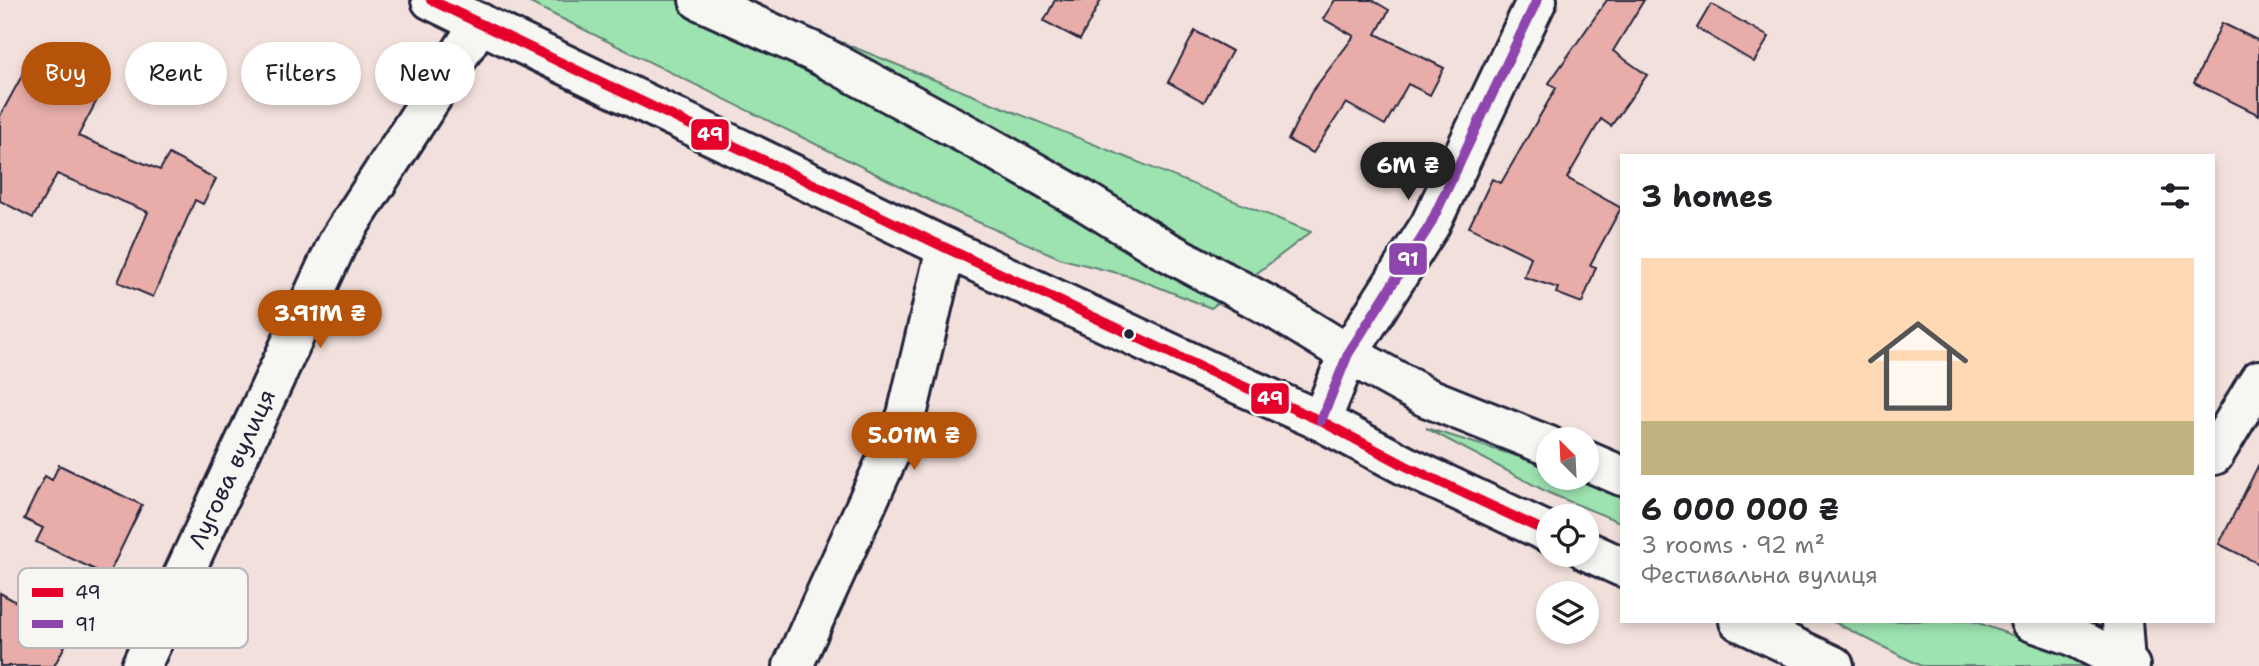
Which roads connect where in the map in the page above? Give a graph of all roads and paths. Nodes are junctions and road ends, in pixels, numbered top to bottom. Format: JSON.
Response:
{"nodes":[{"id":1,"x":431,"y":0,"type":"edge"},
{"id":2,"x":699,"y":0,"type":"edge"},
{"id":3,"x":1537,"y":0,"type":"edge"},
{"id":4,"x":480,"y":23,"type":"junction"},
{"id":5,"x":946,"y":247,"type":"junction"},
{"id":6,"x":1348,"y":354,"type":"junction"},
{"id":7,"x":2259,"y":380,"type":"edge"},
{"id":8,"x":1321,"y":421,"type":"junction"},
{"id":9,"x":1536,"y":441,"type":"edge"},
{"id":10,"x":2215,"y":453,"type":"edge"},
{"id":11,"x":1600,"y":467,"type":"edge"},
{"id":12,"x":1620,"y":475,"type":"edge"},
{"id":13,"x":1536,"y":527,"type":"edge"},
{"id":14,"x":1599,"y":556,"type":"edge"},
{"id":15,"x":1620,"y":566,"type":"edge"},
{"id":16,"x":187,"y":568,"type":"edge"},
{"id":17,"x":1743,"y":623,"type":"edge"},
{"id":18,"x":2044,"y":623,"type":"edge"},
{"id":19,"x":2122,"y":623,"type":"edge"},
{"id":20,"x":2086,"y":629,"type":"edge"},
{"id":21,"x":149,"y":648,"type":"edge"},
{"id":22,"x":1815,"y":662,"type":"edge"},
{"id":23,"x":2126,"y":665,"type":"edge"},
{"id":24,"x":141,"y":666,"type":"edge"},
{"id":25,"x":793,"y":666,"type":"edge"}],
"edges":[{"from":1,"to":4,"type":"street"},
{"from":2,"to":6,"type":"street"},
{"from":3,"to":6,"type":"street"},
{"from":4,"to":5,"type":"street"},
{"from":4,"to":16,"type":"street","name":"Лугова вулиця"},
{"from":5,"to":8,"type":"street"},
{"from":5,"to":25,"type":"street"},
{"from":6,"to":8,"type":"street"},
{"from":6,"to":9,"type":"street"},
{"from":7,"to":10,"type":"street"},
{"from":8,"to":13,"type":"street"},
{"from":11,"to":12,"type":"street"},
{"from":14,"to":15,"type":"street"},
{"from":17,"to":22,"type":"street"},
{"from":18,"to":20,"type":"street"},
{"from":19,"to":23,"type":"street"},
{"from":20,"to":23,"type":"street"},
{"from":21,"to":24,"type":"street","name":"Лугова вулиця"}]}
